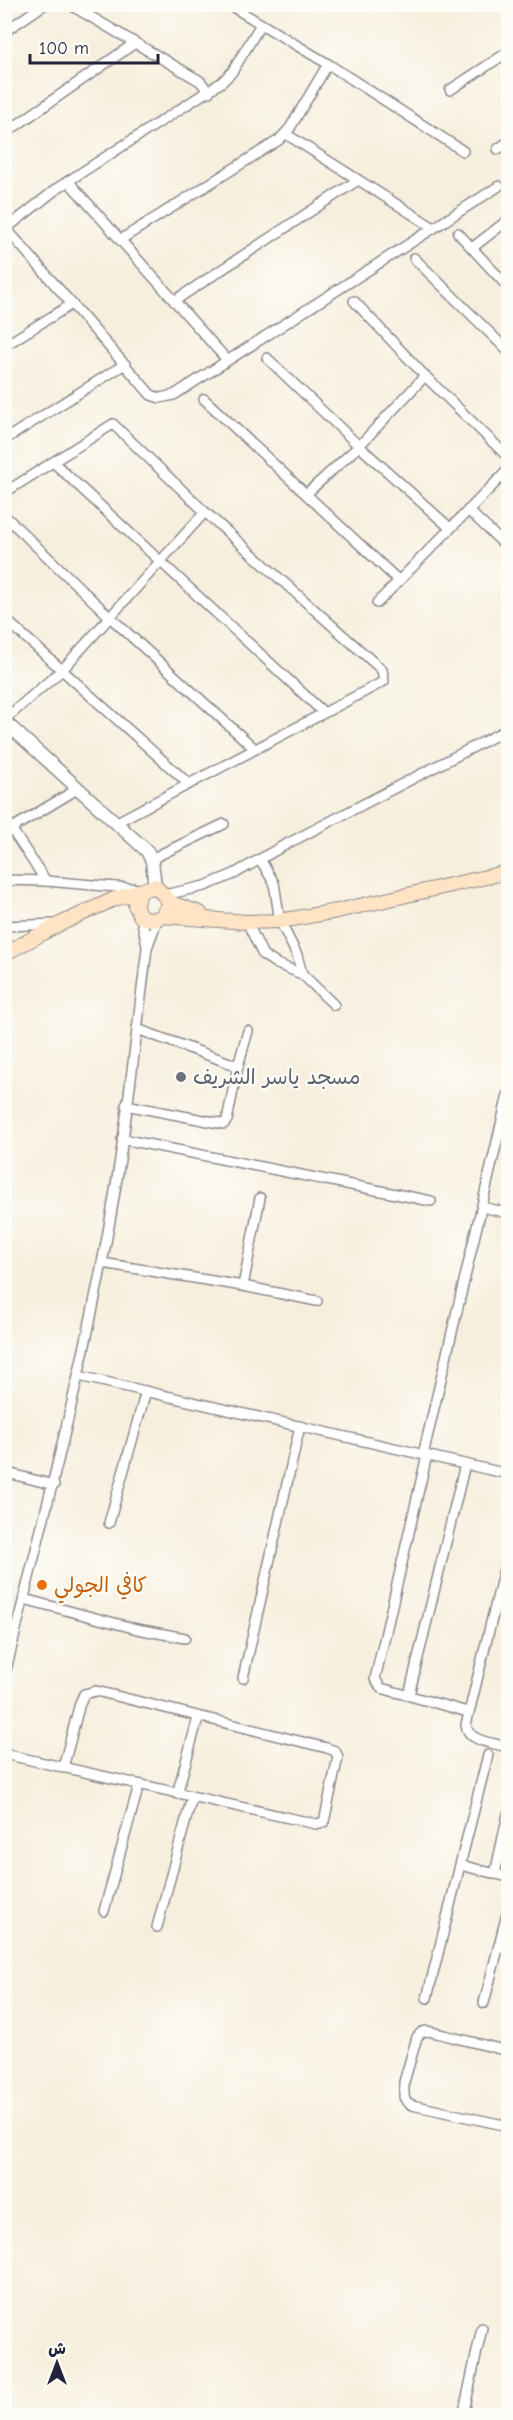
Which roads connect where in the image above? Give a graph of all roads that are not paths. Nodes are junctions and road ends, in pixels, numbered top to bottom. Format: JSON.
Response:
{"nodes":[{"id":1,"x":45,"y":4,"type":"edge"},
{"id":2,"x":69,"y":4,"type":"edge"},
{"id":3,"x":228,"y":4,"type":"edge"},
{"id":4,"x":261,"y":24,"type":"junction"},
{"id":5,"x":4,"y":32,"type":"edge"},
{"id":6,"x":135,"y":43,"type":"junction"},
{"id":7,"x":508,"y":52,"type":"edge"},
{"id":8,"x":328,"y":64,"type":"junction"},
{"id":9,"x":450,"y":90,"type":"dead end"},
{"id":10,"x":208,"y":92,"type":"junction"},
{"id":11,"x":4,"y":134,"type":"edge"},
{"id":12,"x":286,"y":134,"type":"junction"},
{"id":13,"x":508,"y":142,"type":"edge"},
{"id":14,"x":498,"y":149,"type":"dead end"},
{"id":15,"x":463,"y":151,"type":"dead end"},
{"id":16,"x":358,"y":180,"type":"junction"},
{"id":17,"x":68,"y":181,"type":"junction"},
{"id":18,"x":499,"y":186,"type":"dead end"},
{"id":19,"x":508,"y":220,"type":"edge"},
{"id":20,"x":6,"y":227,"type":"edge"},
{"id":21,"x":434,"y":228,"type":"junction"},
{"id":22,"x":458,"y":233,"type":"dead end"},
{"id":23,"x":120,"y":240,"type":"junction"},
{"id":24,"x":472,"y":248,"type":"junction"},
{"id":25,"x":414,"y":258,"type":"dead end"},
{"id":26,"x":508,"y":287,"type":"edge"},
{"id":27,"x":174,"y":301,"type":"junction"},
{"id":28,"x":354,"y":302,"type":"dead end"},
{"id":29,"x":72,"y":304,"type":"junction"},
{"id":30,"x":4,"y":346,"type":"edge"},
{"id":31,"x":508,"y":351,"type":"edge"},
{"id":32,"x":267,"y":358,"type":"dead end"},
{"id":33,"x":227,"y":360,"type":"junction"},
{"id":34,"x":125,"y":364,"type":"junction"},
{"id":35,"x":425,"y":376,"type":"junction"},
{"id":36,"x":204,"y":399,"type":"dead end"},
{"id":37,"x":4,"y":440,"type":"edge"},
{"id":38,"x":359,"y":446,"type":"junction"},
{"id":39,"x":508,"y":457,"type":"edge"},
{"id":40,"x":53,"y":462,"type":"junction"},
{"id":41,"x":508,"y":470,"type":"edge"},
{"id":42,"x":4,"y":494,"type":"edge"},
{"id":43,"x":306,"y":494,"type":"junction"},
{"id":44,"x":468,"y":510,"type":"junction"},
{"id":45,"x":205,"y":512,"type":"junction"},
{"id":46,"x":4,"y":515,"type":"edge"},
{"id":47,"x":450,"y":528,"type":"junction"},
{"id":48,"x":508,"y":548,"type":"edge"},
{"id":49,"x":161,"y":562,"type":"junction"},
{"id":50,"x":399,"y":581,"type":"junction"},
{"id":51,"x":377,"y":603,"type":"dead end"},
{"id":52,"x":4,"y":618,"type":"edge"},
{"id":53,"x":111,"y":618,"type":"junction"},
{"id":54,"x":62,"y":670,"type":"junction"},
{"id":55,"x":323,"y":712,"type":"junction"},
{"id":56,"x":4,"y":721,"type":"edge"},
{"id":57,"x":508,"y":729,"type":"edge"},
{"id":58,"x":255,"y":749,"type":"junction"},
{"id":59,"x":189,"y":784,"type":"junction"},
{"id":60,"x":79,"y":788,"type":"junction"},
{"id":61,"x":117,"y":822,"type":"junction"},
{"id":62,"x":224,"y":824,"type":"dead end"},
{"id":63,"x":8,"y":831,"type":"edge"},
{"id":64,"x":260,"y":859,"type":"junction"},
{"id":65,"x":151,"y":860,"type":"junction"},
{"id":66,"x":508,"y":872,"type":"edge"},
{"id":67,"x":4,"y":880,"type":"edge"},
{"id":68,"x":46,"y":881,"type":"junction"},
{"id":69,"x":154,"y":893,"type":"junction"},
{"id":70,"x":95,"y":908,"type":"junction"},
{"id":71,"x":139,"y":915,"type":"junction"},
{"id":72,"x":160,"y":917,"type":"junction"},
{"id":73,"x":219,"y":920,"type":"junction"},
{"id":74,"x":280,"y":921,"type":"junction"},
{"id":75,"x":247,"y":922,"type":"junction"},
{"id":76,"x":60,"y":924,"type":"junction"},
{"id":77,"x":4,"y":926,"type":"edge"},
{"id":78,"x":147,"y":948,"type":"junction"},
{"id":79,"x":4,"y":954,"type":"edge"},
{"id":80,"x":302,"y":974,"type":"junction"},
{"id":81,"x":334,"y":1005,"type":"dead end"},
{"id":82,"x":137,"y":1029,"type":"junction"},
{"id":83,"x":248,"y":1031,"type":"dead end"},
{"id":84,"x":238,"y":1066,"type":"junction"},
{"id":85,"x":508,"y":1095,"type":"edge"},
{"id":86,"x":126,"y":1105,"type":"junction"},
{"id":87,"x":504,"y":1136,"type":"edge"},
{"id":88,"x":122,"y":1139,"type":"junction"},
{"id":89,"x":260,"y":1197,"type":"dead end"},
{"id":90,"x":430,"y":1201,"type":"dead end"},
{"id":91,"x":482,"y":1207,"type":"junction"},
{"id":92,"x":508,"y":1213,"type":"edge"},
{"id":93,"x":102,"y":1263,"type":"junction"},
{"id":94,"x":243,"y":1286,"type":"junction"},
{"id":95,"x":317,"y":1300,"type":"dead end"},
{"id":96,"x":79,"y":1376,"type":"junction"},
{"id":97,"x":146,"y":1391,"type":"junction"},
{"id":98,"x":300,"y":1426,"type":"junction"},
{"id":99,"x":425,"y":1455,"type":"junction"},
{"id":100,"x":465,"y":1464,"type":"junction"},
{"id":101,"x":4,"y":1472,"type":"edge"},
{"id":102,"x":508,"y":1474,"type":"edge"},
{"id":103,"x":54,"y":1485,"type":"junction"},
{"id":104,"x":109,"y":1523,"type":"dead end"},
{"id":105,"x":508,"y":1552,"type":"edge"},
{"id":106,"x":24,"y":1599,"type":"junction"},
{"id":107,"x":185,"y":1638,"type":"dead end"},
{"id":108,"x":4,"y":1678,"type":"edge"},
{"id":109,"x":243,"y":1678,"type":"dead end"},
{"id":110,"x":409,"y":1695,"type":"junction"},
{"id":111,"x":468,"y":1712,"type":"junction"},
{"id":112,"x":198,"y":1718,"type":"junction"},
{"id":113,"x":508,"y":1746,"type":"edge"},
{"id":114,"x":4,"y":1754,"type":"edge"},
{"id":115,"x":488,"y":1755,"type":"dead end"},
{"id":116,"x":63,"y":1768,"type":"junction"},
{"id":117,"x":139,"y":1785,"type":"junction"},
{"id":118,"x":177,"y":1794,"type":"junction"},
{"id":119,"x":192,"y":1797,"type":"junction"},
{"id":120,"x":508,"y":1814,"type":"edge"},
{"id":121,"x":460,"y":1865,"type":"junction"},
{"id":122,"x":495,"y":1874,"type":"junction"},
{"id":123,"x":508,"y":1877,"type":"edge"},
{"id":124,"x":104,"y":1911,"type":"dead end"},
{"id":125,"x":508,"y":1913,"type":"edge"},
{"id":126,"x":157,"y":1927,"type":"dead end"},
{"id":127,"x":427,"y":1998,"type":"dead end"},
{"id":128,"x":484,"y":2003,"type":"dead end"},
{"id":129,"x":508,"y":2051,"type":"edge"},
{"id":130,"x":508,"y":2126,"type":"edge"},
{"id":131,"x":482,"y":2328,"type":"dead end"},
{"id":132,"x":463,"y":2415,"type":"edge"}],
"edges":[{"from":1,"to":5,"type":"street"},
{"from":2,"to":6,"type":"street"},
{"from":3,"to":4,"type":"street"},
{"from":4,"to":8,"type":"street"},
{"from":4,"to":10,"type":"street"},
{"from":6,"to":10,"type":"street"},
{"from":6,"to":11,"type":"street"},
{"from":7,"to":9,"type":"street"},
{"from":8,"to":12,"type":"street"},
{"from":8,"to":15,"type":"street"},
{"from":10,"to":17,"type":"street"},
{"from":12,"to":16,"type":"street"},
{"from":12,"to":23,"type":"street"},
{"from":13,"to":14,"type":"street"},
{"from":16,"to":21,"type":"street"},
{"from":16,"to":27,"type":"street"},
{"from":17,"to":20,"type":"street"},
{"from":17,"to":23,"type":"street"},
{"from":18,"to":21,"type":"street"},
{"from":19,"to":24,"type":"street"},
{"from":20,"to":29,"type":"street"},
{"from":21,"to":33,"type":"street"},
{"from":22,"to":24,"type":"street"},
{"from":23,"to":27,"type":"street"},
{"from":24,"to":26,"type":"street"},
{"from":25,"to":31,"type":"street"},
{"from":27,"to":33,"type":"street"},
{"from":28,"to":35,"type":"street"},
{"from":29,"to":30,"type":"street"},
{"from":29,"to":34,"type":"street"},
{"from":32,"to":38,"type":"street"},
{"from":33,"to":34,"type":"street"},
{"from":34,"to":37,"type":"street"},
{"from":35,"to":38,"type":"street"},
{"from":35,"to":39,"type":"street"},
{"from":36,"to":43,"type":"street"},
{"from":38,"to":43,"type":"street"},
{"from":38,"to":47,"type":"street"},
{"from":40,"to":42,"type":"street"},
{"from":40,"to":45,"type":"street"},
{"from":40,"to":49,"type":"street"},
{"from":41,"to":44,"type":"street"},
{"from":43,"to":50,"type":"street"},
{"from":44,"to":47,"type":"street"},
{"from":44,"to":48,"type":"street"},
{"from":45,"to":49,"type":"street"},
{"from":45,"to":55,"type":"street"},
{"from":46,"to":53,"type":"street"},
{"from":47,"to":50,"type":"street"},
{"from":49,"to":53,"type":"street"},
{"from":49,"to":55,"type":"street"},
{"from":50,"to":51,"type":"street"},
{"from":52,"to":54,"type":"street"},
{"from":53,"to":54,"type":"street"},
{"from":53,"to":58,"type":"street"},
{"from":54,"to":56,"type":"street"},
{"from":54,"to":59,"type":"street"},
{"from":55,"to":58,"type":"street"},
{"from":56,"to":60,"type":"street"},
{"from":57,"to":64,"type":"street"},
{"from":58,"to":59,"type":"street"},
{"from":59,"to":61,"type":"street"},
{"from":60,"to":61,"type":"street"},
{"from":60,"to":63,"type":"street"},
{"from":61,"to":65,"type":"street"},
{"from":62,"to":65,"type":"street"},
{"from":63,"to":68,"type":"street"},
{"from":64,"to":69,"type":"street"},
{"from":64,"to":74,"type":"street"},
{"from":65,"to":69,"type":"street"},
{"from":66,"to":74,"type":"main road"},
{"from":67,"to":68,"type":"street"},
{"from":68,"to":69,"type":"street"},
{"from":69,"to":70,"type":"main road"},
{"from":69,"to":71,"type":"main road"},
{"from":69,"to":72,"type":"main road"},
{"from":69,"to":73,"type":"main road"},
{"from":70,"to":71,"type":"main road"},
{"from":70,"to":76,"type":"main road"},
{"from":71,"to":72,"type":"main road"},
{"from":71,"to":78,"type":"street"},
{"from":72,"to":73,"type":"main road"},
{"from":72,"to":78,"type":"street"},
{"from":73,"to":75,"type":"main road"},
{"from":74,"to":75,"type":"main road"},
{"from":74,"to":80,"type":"street"},
{"from":75,"to":80,"type":"street"},
{"from":76,"to":77,"type":"street"},
{"from":76,"to":79,"type":"main road"},
{"from":78,"to":82,"type":"street"},
{"from":80,"to":81,"type":"street"},
{"from":82,"to":84,"type":"street"},
{"from":82,"to":86,"type":"street"},
{"from":83,"to":84,"type":"street"},
{"from":84,"to":86,"type":"street"},
{"from":85,"to":87,"type":"street"},
{"from":86,"to":88,"type":"street"},
{"from":87,"to":91,"type":"street"},
{"from":88,"to":90,"type":"street"},
{"from":88,"to":93,"type":"street"},
{"from":89,"to":94,"type":"street"},
{"from":91,"to":92,"type":"street"},
{"from":91,"to":99,"type":"street"},
{"from":93,"to":94,"type":"street"},
{"from":93,"to":96,"type":"street"},
{"from":94,"to":95,"type":"street"},
{"from":96,"to":97,"type":"street"},
{"from":96,"to":103,"type":"street"},
{"from":97,"to":98,"type":"street"},
{"from":97,"to":104,"type":"street"},
{"from":98,"to":99,"type":"street"},
{"from":98,"to":109,"type":"street"},
{"from":99,"to":100,"type":"street"},
{"from":99,"to":110,"type":"street"},
{"from":100,"to":102,"type":"street"},
{"from":100,"to":110,"type":"street"},
{"from":101,"to":103,"type":"street"},
{"from":103,"to":106,"type":"street"},
{"from":105,"to":111,"type":"street"},
{"from":106,"to":107,"type":"street"},
{"from":106,"to":108,"type":"street"},
{"from":110,"to":111,"type":"street"},
{"from":111,"to":113,"type":"street"},
{"from":112,"to":116,"type":"street"},
{"from":112,"to":118,"type":"street"},
{"from":112,"to":119,"type":"street"},
{"from":114,"to":116,"type":"street"},
{"from":115,"to":121,"type":"street"},
{"from":116,"to":117,"type":"street"},
{"from":117,"to":118,"type":"street"},
{"from":117,"to":124,"type":"street"},
{"from":118,"to":119,"type":"street"},
{"from":119,"to":126,"type":"street"},
{"from":120,"to":122,"type":"street"},
{"from":121,"to":122,"type":"street"},
{"from":121,"to":127,"type":"street"},
{"from":122,"to":123,"type":"street"},
{"from":125,"to":128,"type":"street"},
{"from":129,"to":130,"type":"street"},
{"from":131,"to":132,"type":"street"}]}
